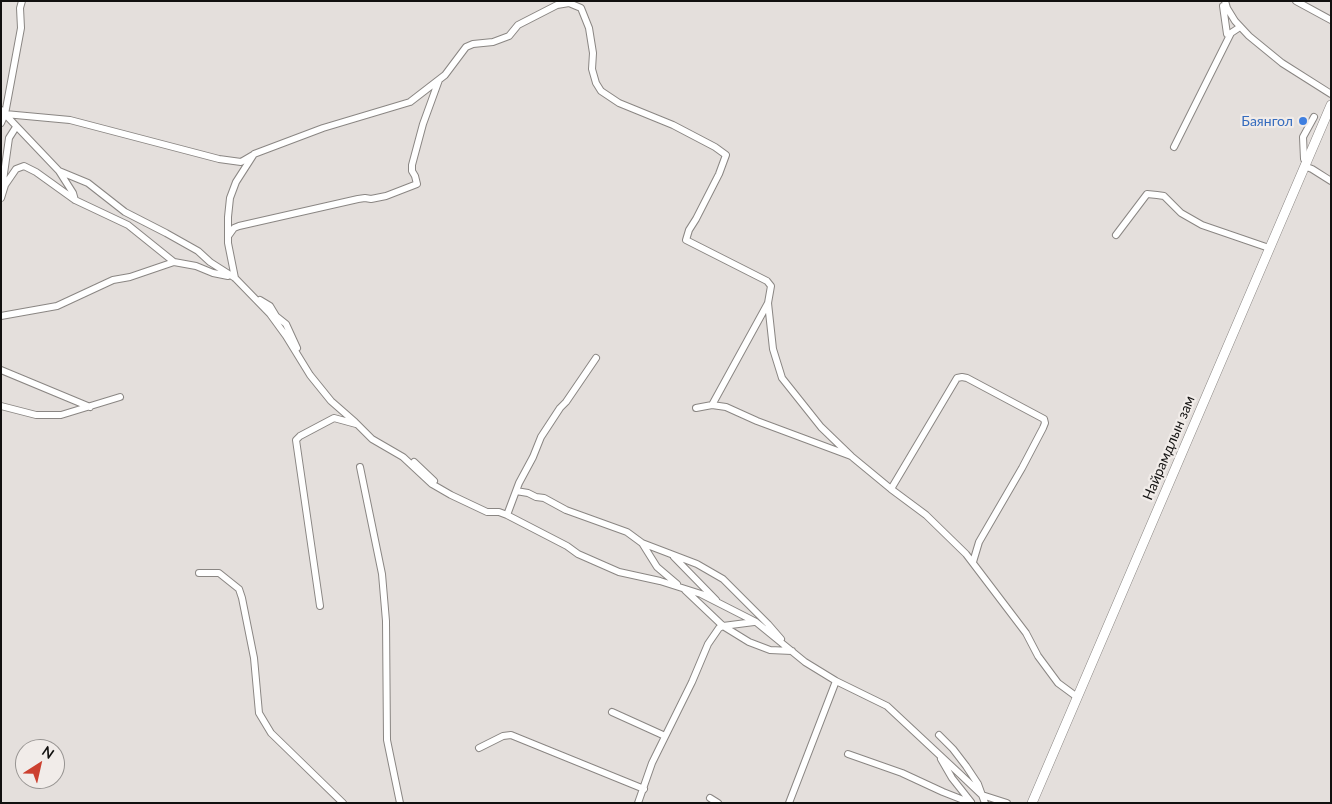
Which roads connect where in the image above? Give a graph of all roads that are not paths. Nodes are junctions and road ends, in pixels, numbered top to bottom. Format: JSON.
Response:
{"nodes":[{"id":1,"x":22,"y":1,"type":"edge"},
{"id":2,"x":1296,"y":1,"type":"edge"},
{"id":3,"x":1224,"y":3,"type":"edge"},
{"id":4,"x":1331,"y":20,"type":"edge"},
{"id":5,"x":1240,"y":27,"type":"junction"},
{"id":6,"x":1227,"y":34,"type":"dead end"},
{"id":7,"x":439,"y":79,"type":"junction"},
{"id":8,"x":1331,"y":94,"type":"edge"},
{"id":9,"x":1331,"y":105,"type":"edge"},
{"id":10,"x":3,"y":112,"type":"edge"},
{"id":11,"x":1314,"y":117,"type":"dead end"},
{"id":12,"x":1,"y":123,"type":"edge"},
{"id":13,"x":16,"y":126,"type":"junction"},
{"id":14,"x":1174,"y":147,"type":"dead end"},
{"id":15,"x":254,"y":154,"type":"junction"},
{"id":16,"x":1306,"y":163,"type":"junction"},
{"id":17,"x":59,"y":172,"type":"junction"},
{"id":18,"x":1331,"y":181,"type":"edge"},
{"id":19,"x":1,"y":194,"type":"edge"},
{"id":20,"x":1,"y":198,"type":"edge"},
{"id":21,"x":75,"y":200,"type":"junction"},
{"id":22,"x":1116,"y":235,"type":"dead end"},
{"id":23,"x":228,"y":236,"type":"junction"},
{"id":24,"x":1269,"y":248,"type":"junction"},
{"id":25,"x":174,"y":262,"type":"junction"},
{"id":26,"x":233,"y":277,"type":"junction"},
{"id":27,"x":768,"y":303,"type":"junction"},
{"id":28,"x":1,"y":316,"type":"edge"},
{"id":29,"x":596,"y":358,"type":"dead end"},
{"id":30,"x":1,"y":370,"type":"edge"},
{"id":31,"x":120,"y":397,"type":"dead end"},
{"id":32,"x":712,"y":405,"type":"junction"},
{"id":33,"x":1,"y":406,"type":"edge"},
{"id":34,"x":90,"y":406,"type":"junction"},
{"id":35,"x":696,"y":408,"type":"dead end"},
{"id":36,"x":357,"y":424,"type":"junction"},
{"id":37,"x":851,"y":456,"type":"junction"},
{"id":38,"x":360,"y":467,"type":"dead end"},
{"id":39,"x":891,"y":489,"type":"junction"},
{"id":40,"x":516,"y":491,"type":"junction"},
{"id":41,"x":508,"y":514,"type":"junction"},
{"id":42,"x":642,"y":543,"type":"junction"},
{"id":43,"x":672,"y":554,"type":"junction"},
{"id":44,"x":973,"y":562,"type":"junction"},
{"id":45,"x":199,"y":573,"type":"dead end"},
{"id":46,"x":684,"y":588,"type":"junction"},
{"id":47,"x":719,"y":603,"type":"junction"},
{"id":48,"x":320,"y":606,"type":"dead end"},
{"id":49,"x":756,"y":622,"type":"junction"},
{"id":50,"x":723,"y":626,"type":"junction"},
{"id":51,"x":784,"y":645,"type":"junction"},
{"id":52,"x":793,"y":652,"type":"junction"},
{"id":53,"x":836,"y":681,"type":"junction"},
{"id":54,"x":1077,"y":697,"type":"junction"},
{"id":55,"x":612,"y":712,"type":"dead end"},
{"id":56,"x":939,"y":735,"type":"dead end"},
{"id":57,"x":665,"y":736,"type":"junction"},
{"id":58,"x":479,"y":748,"type":"dead end"},
{"id":59,"x":848,"y":754,"type":"dead end"},
{"id":60,"x":938,"y":754,"type":"junction"},
{"id":61,"x":644,"y":789,"type":"junction"},
{"id":62,"x":982,"y":795,"type":"junction"},
{"id":63,"x":710,"y":798,"type":"dead end"},
{"id":64,"x":1005,"y":802,"type":"edge"},
{"id":65,"x":343,"y":803,"type":"edge"},
{"id":66,"x":400,"y":803,"type":"edge"},
{"id":67,"x":638,"y":803,"type":"edge"},
{"id":68,"x":718,"y":803,"type":"edge"},
{"id":69,"x":789,"y":803,"type":"edge"},
{"id":70,"x":972,"y":803,"type":"edge"},
{"id":71,"x":985,"y":803,"type":"edge"},
{"id":72,"x":1032,"y":803,"type":"edge"}],
"edges":[{"from":1,"to":10,"type":"street"},
{"from":2,"to":4,"type":"street"},
{"from":3,"to":5,"type":"street"},
{"from":3,"to":6,"type":"street"},
{"from":5,"to":8,"type":"street"},
{"from":5,"to":14,"type":"street"},
{"from":7,"to":15,"type":"street"},
{"from":7,"to":23,"type":"street"},
{"from":7,"to":27,"type":"street"},
{"from":9,"to":16,"type":"main road","name":"Найрамдлын зам"},
{"from":10,"to":12,"type":"street"},
{"from":10,"to":13,"type":"street"},
{"from":10,"to":15,"type":"street"},
{"from":11,"to":16,"type":"street"},
{"from":13,"to":17,"type":"street"},
{"from":13,"to":19,"type":"street"},
{"from":15,"to":23,"type":"street"},
{"from":16,"to":18,"type":"street"},
{"from":16,"to":24,"type":"main road","name":"Найрамдлын зам"},
{"from":17,"to":21,"type":"street"},
{"from":17,"to":26,"type":"street"},
{"from":20,"to":21,"type":"street"},
{"from":21,"to":25,"type":"street"},
{"from":22,"to":24,"type":"street"},
{"from":23,"to":26,"type":"street"},
{"from":24,"to":54,"type":"main road","name":"Найрамдлын зам"},
{"from":25,"to":26,"type":"street"},
{"from":25,"to":28,"type":"street"},
{"from":26,"to":36,"type":"street"},
{"from":27,"to":32,"type":"street"},
{"from":27,"to":37,"type":"street"},
{"from":29,"to":40,"type":"street"},
{"from":30,"to":34,"type":"street"},
{"from":31,"to":34,"type":"street"},
{"from":32,"to":35,"type":"street"},
{"from":32,"to":37,"type":"street"},
{"from":33,"to":34,"type":"street"},
{"from":36,"to":41,"type":"street"},
{"from":36,"to":48,"type":"street"},
{"from":37,"to":39,"type":"street"},
{"from":38,"to":66,"type":"street"},
{"from":39,"to":44,"type":"street"},
{"from":39,"to":44,"type":"street"},
{"from":40,"to":41,"type":"street"},
{"from":40,"to":42,"type":"street"},
{"from":41,"to":46,"type":"street"},
{"from":42,"to":43,"type":"street"},
{"from":42,"to":46,"type":"street"},
{"from":43,"to":47,"type":"street"},
{"from":43,"to":51,"type":"street"},
{"from":44,"to":54,"type":"street"},
{"from":45,"to":65,"type":"street"},
{"from":46,"to":47,"type":"street"},
{"from":46,"to":50,"type":"street"},
{"from":47,"to":49,"type":"street"},
{"from":49,"to":50,"type":"street"},
{"from":49,"to":51,"type":"street"},
{"from":50,"to":52,"type":"street"},
{"from":50,"to":57,"type":"street"},
{"from":51,"to":52,"type":"street"},
{"from":52,"to":53,"type":"street"},
{"from":53,"to":60,"type":"street"},
{"from":53,"to":69,"type":"street"},
{"from":54,"to":72,"type":"main road","name":"Найрамдлын зам"},
{"from":55,"to":57,"type":"street"},
{"from":56,"to":62,"type":"street"},
{"from":57,"to":61,"type":"street"},
{"from":58,"to":61,"type":"street"},
{"from":59,"to":70,"type":"street"},
{"from":60,"to":62,"type":"street"},
{"from":60,"to":70,"type":"street"},
{"from":61,"to":67,"type":"street"},
{"from":62,"to":64,"type":"street"},
{"from":62,"to":71,"type":"street"},
{"from":63,"to":68,"type":"street"}]}
